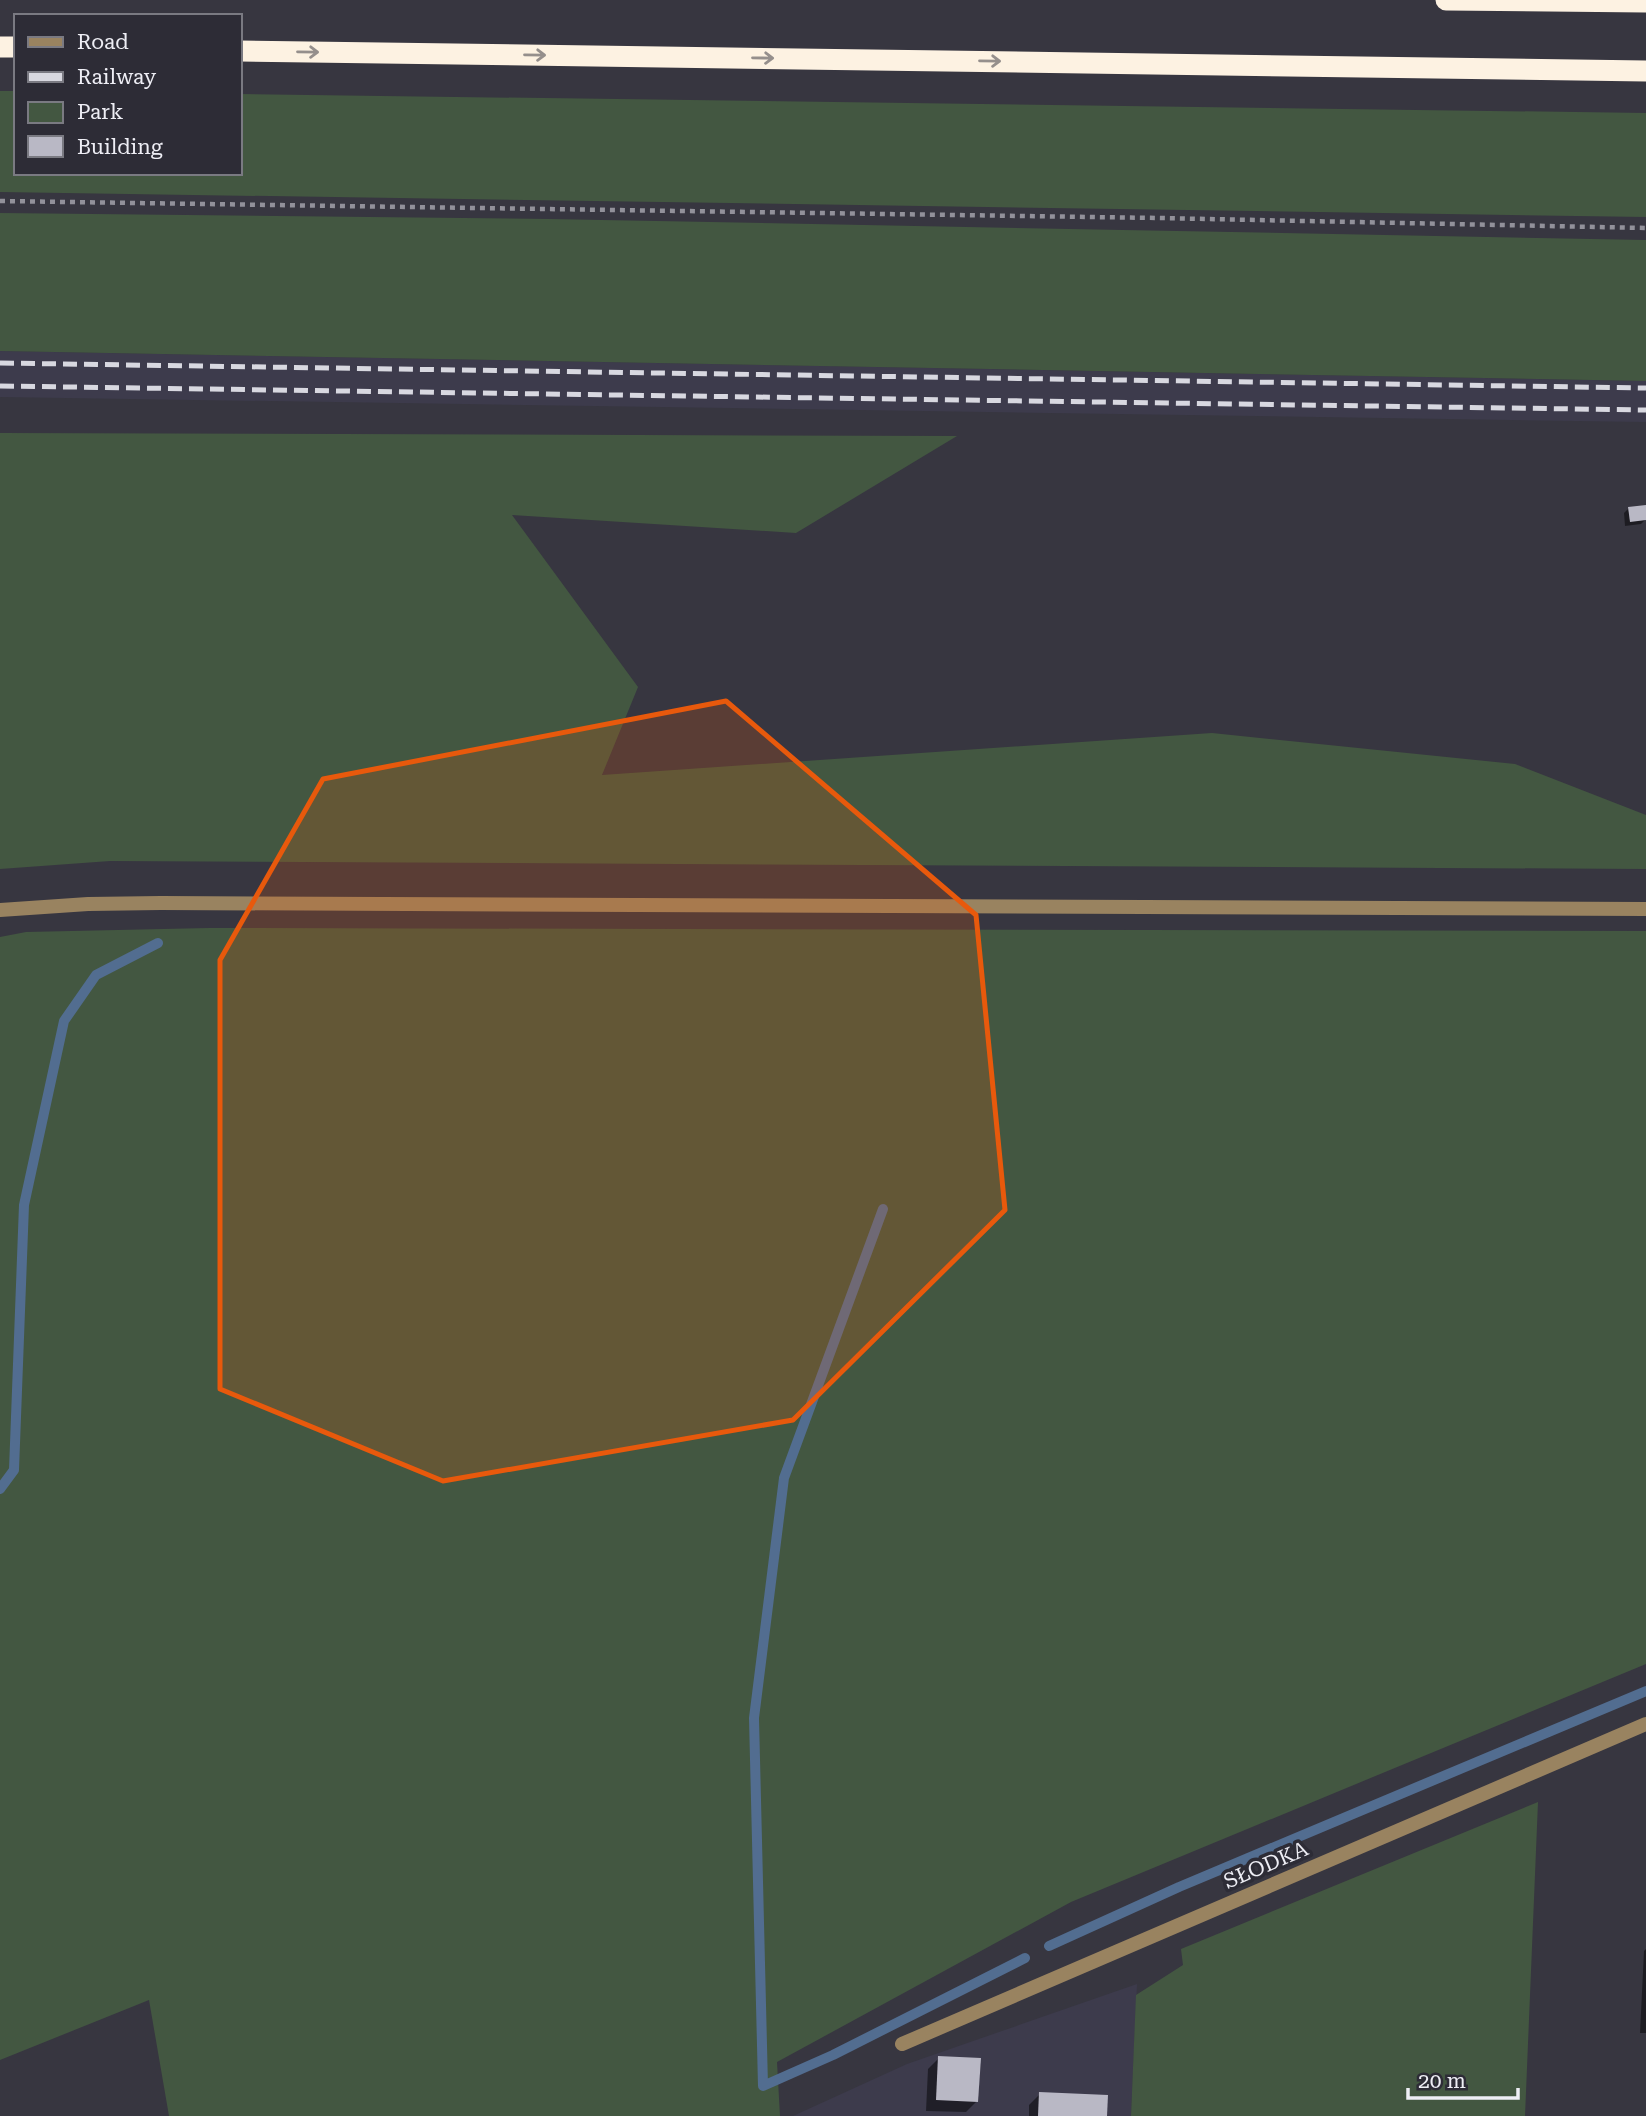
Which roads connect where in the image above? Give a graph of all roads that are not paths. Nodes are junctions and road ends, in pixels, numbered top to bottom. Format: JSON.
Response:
{"nodes":[{"id":1,"x":1446,"y":0,"type":"edge"},
{"id":2,"x":1646,"y":2,"type":"edge"},
{"id":3,"x":242,"y":51,"type":"edge"},
{"id":4,"x":1646,"y":71,"type":"edge"},
{"id":5,"x":1646,"y":909,"type":"edge"},
{"id":6,"x":0,"y":910,"type":"edge"},
{"id":7,"x":1646,"y":1724,"type":"edge"},
{"id":8,"x":902,"y":2045,"type":"dead end"}],
"edges":[{"from":1,"to":2,"type":"highway"},
{"from":3,"to":4,"type":"highway","one_way":true},
{"from":5,"to":6,"type":"street"},
{"from":7,"to":8,"type":"street","name":"SŁODKA"}]}
